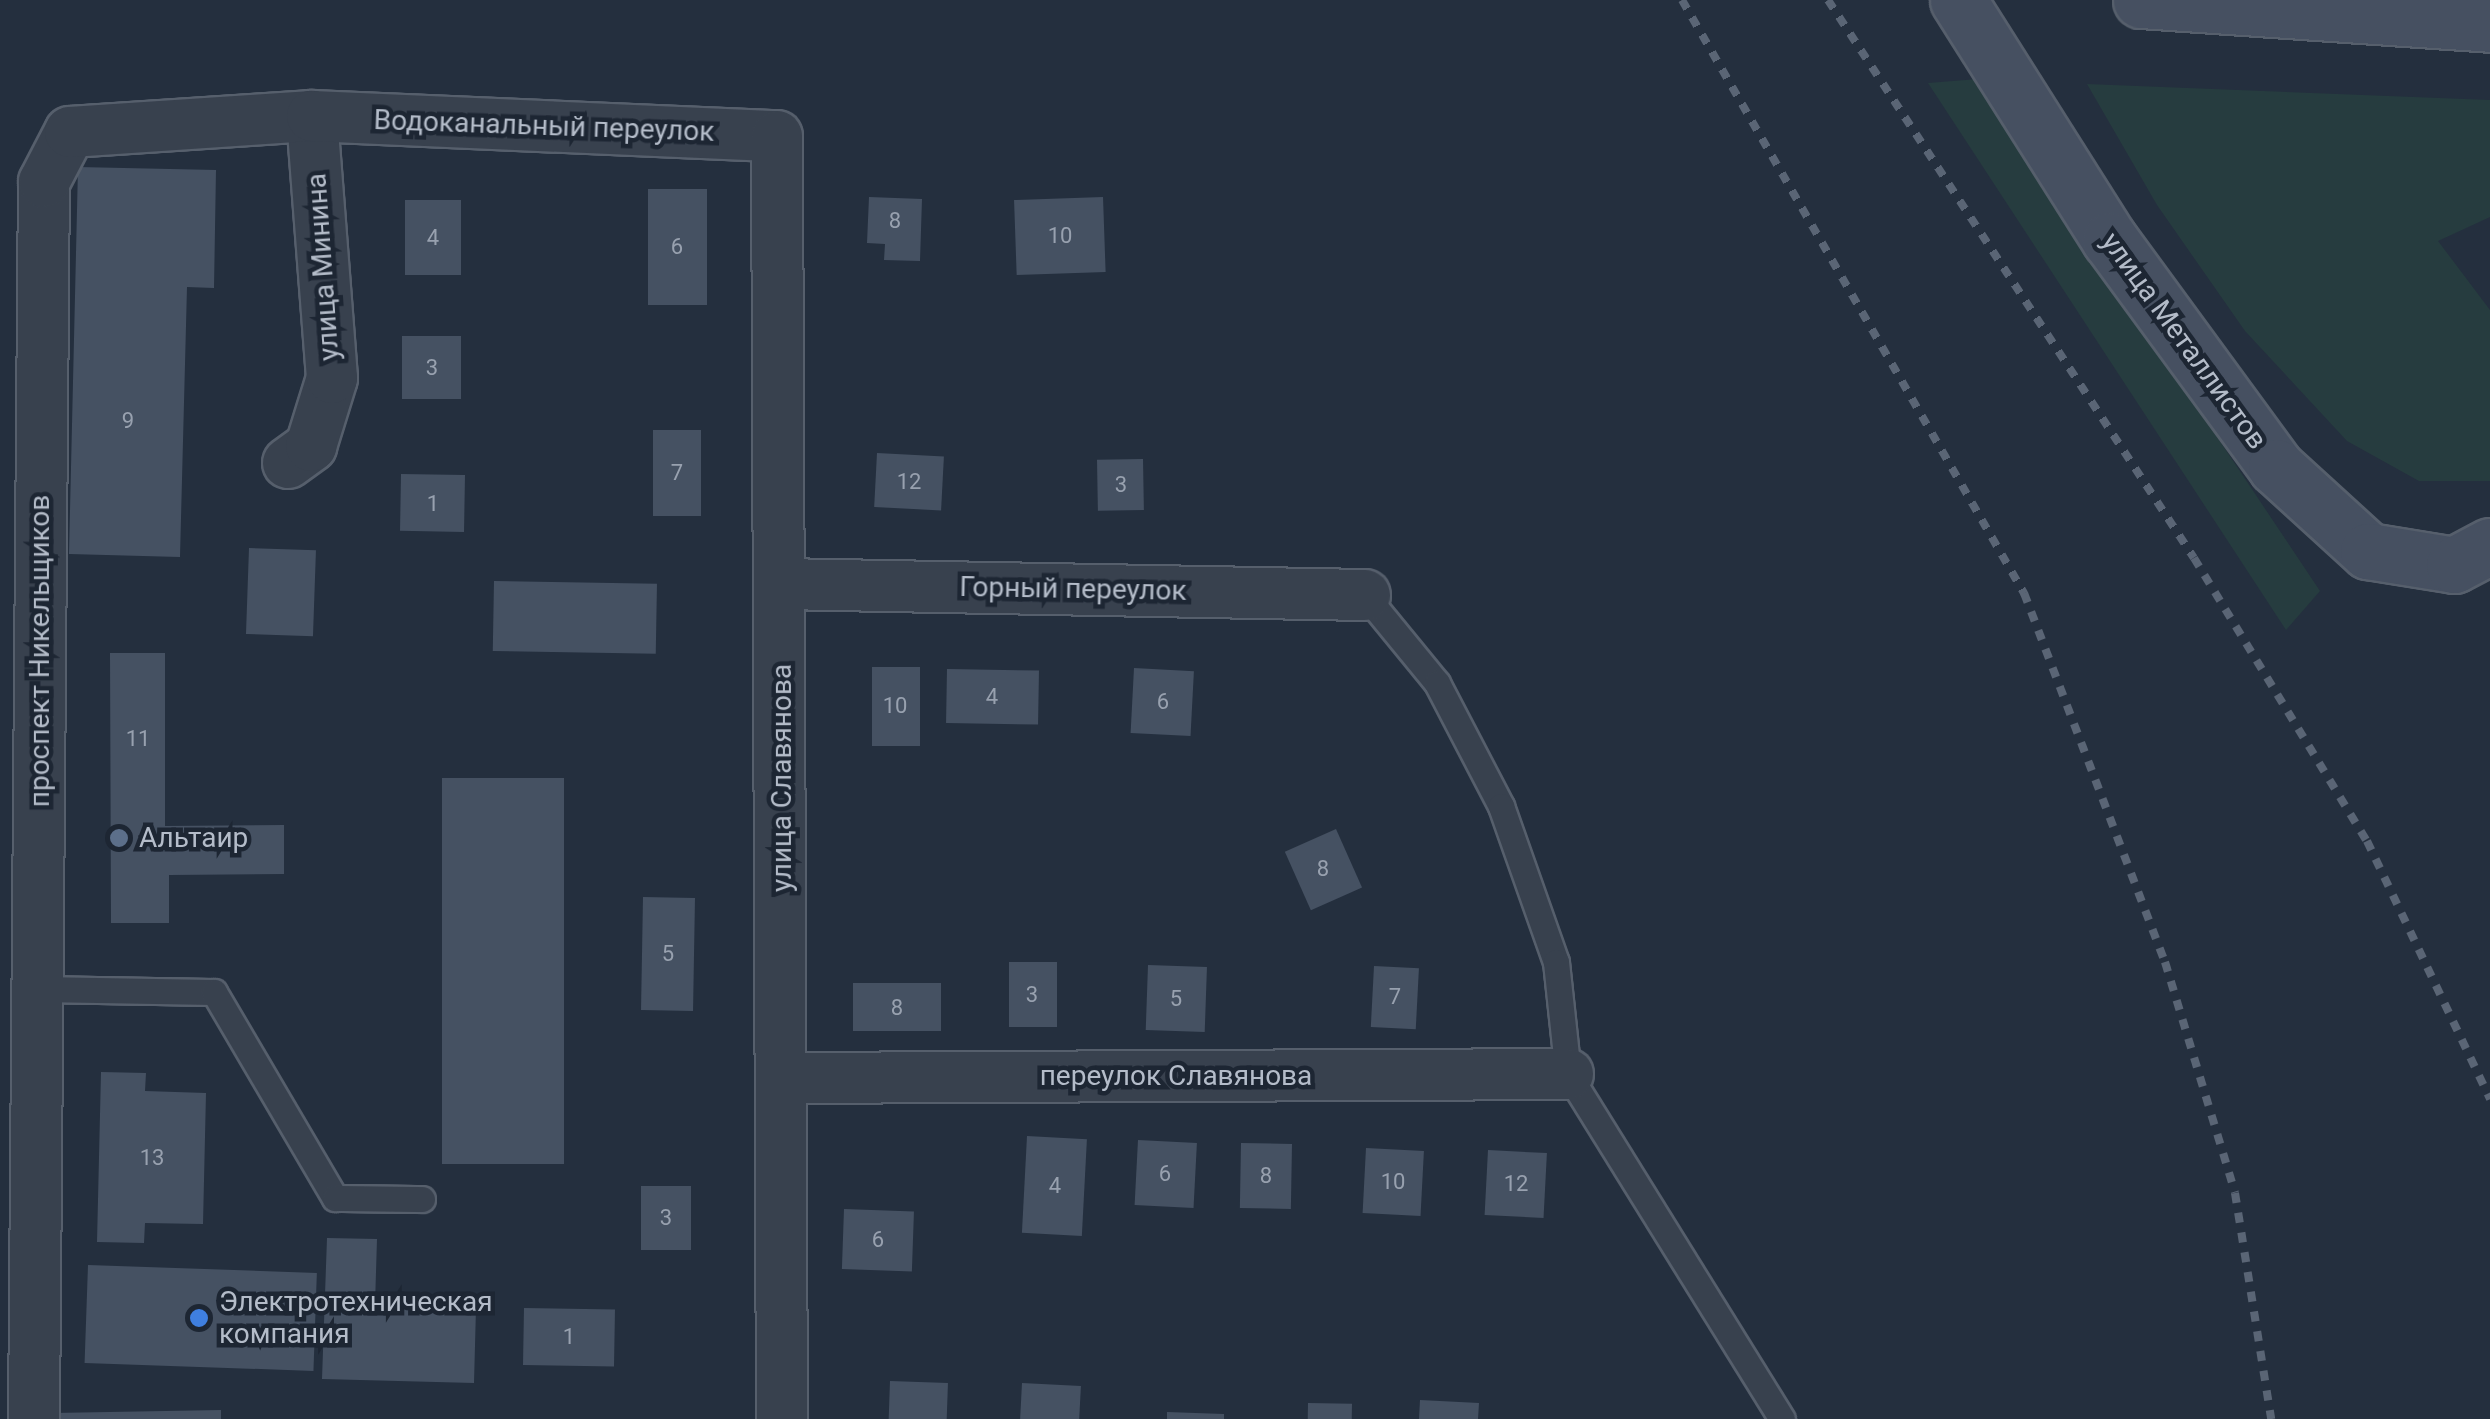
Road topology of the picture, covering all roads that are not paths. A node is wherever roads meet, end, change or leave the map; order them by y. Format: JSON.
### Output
{"nodes":[{"id":1,"x":1958,"y":0,"type":"edge"},
{"id":2,"x":2141,"y":0,"type":"edge"},
{"id":3,"x":2490,"y":24,"type":"edge"},
{"id":4,"x":312,"y":116,"type":"junction"},
{"id":5,"x":777,"y":136,"type":"joint"},
{"id":6,"x":288,"y":463,"type":"dead end"},
{"id":7,"x":2490,"y":546,"type":"edge"},
{"id":8,"x":781,"y":584,"type":"junction"},
{"id":9,"x":1365,"y":594,"type":"joint"},
{"id":10,"x":19,"y":988,"type":"edge"},
{"id":11,"x":1568,"y":1074,"type":"junction"},
{"id":12,"x":784,"y":1078,"type":"junction"},
{"id":13,"x":422,"y":1199,"type":"dead end"},
{"id":14,"x":34,"y":1419,"type":"edge"},
{"id":15,"x":782,"y":1419,"type":"edge"},
{"id":16,"x":1782,"y":1419,"type":"edge"}],
"edges":[{"from":1,"to":7,"type":"main road","name":"улица Металлистов"},
{"from":2,"to":3,"type":"main road"},
{"from":4,"to":5,"type":"street","name":"Водоканальный переулок"},
{"from":4,"to":6,"type":"street","name":"улица Минина"},
{"from":4,"to":10,"type":"street","name":"проспект Никельщиков"},
{"from":5,"to":8,"type":"street","name":"улица Славянова"},
{"from":8,"to":9,"type":"street","name":"Горный переулок"},
{"from":8,"to":12,"type":"street","name":"улица Славянова"},
{"from":9,"to":11,"type":"lane"},
{"from":10,"to":13,"type":"lane"},
{"from":10,"to":14,"type":"street","name":"проспект Никельщиков"},
{"from":11,"to":12,"type":"street","name":"переулок Славянова"},
{"from":11,"to":16,"type":"lane"},
{"from":12,"to":15,"type":"street","name":"улица Славянова"}]}
